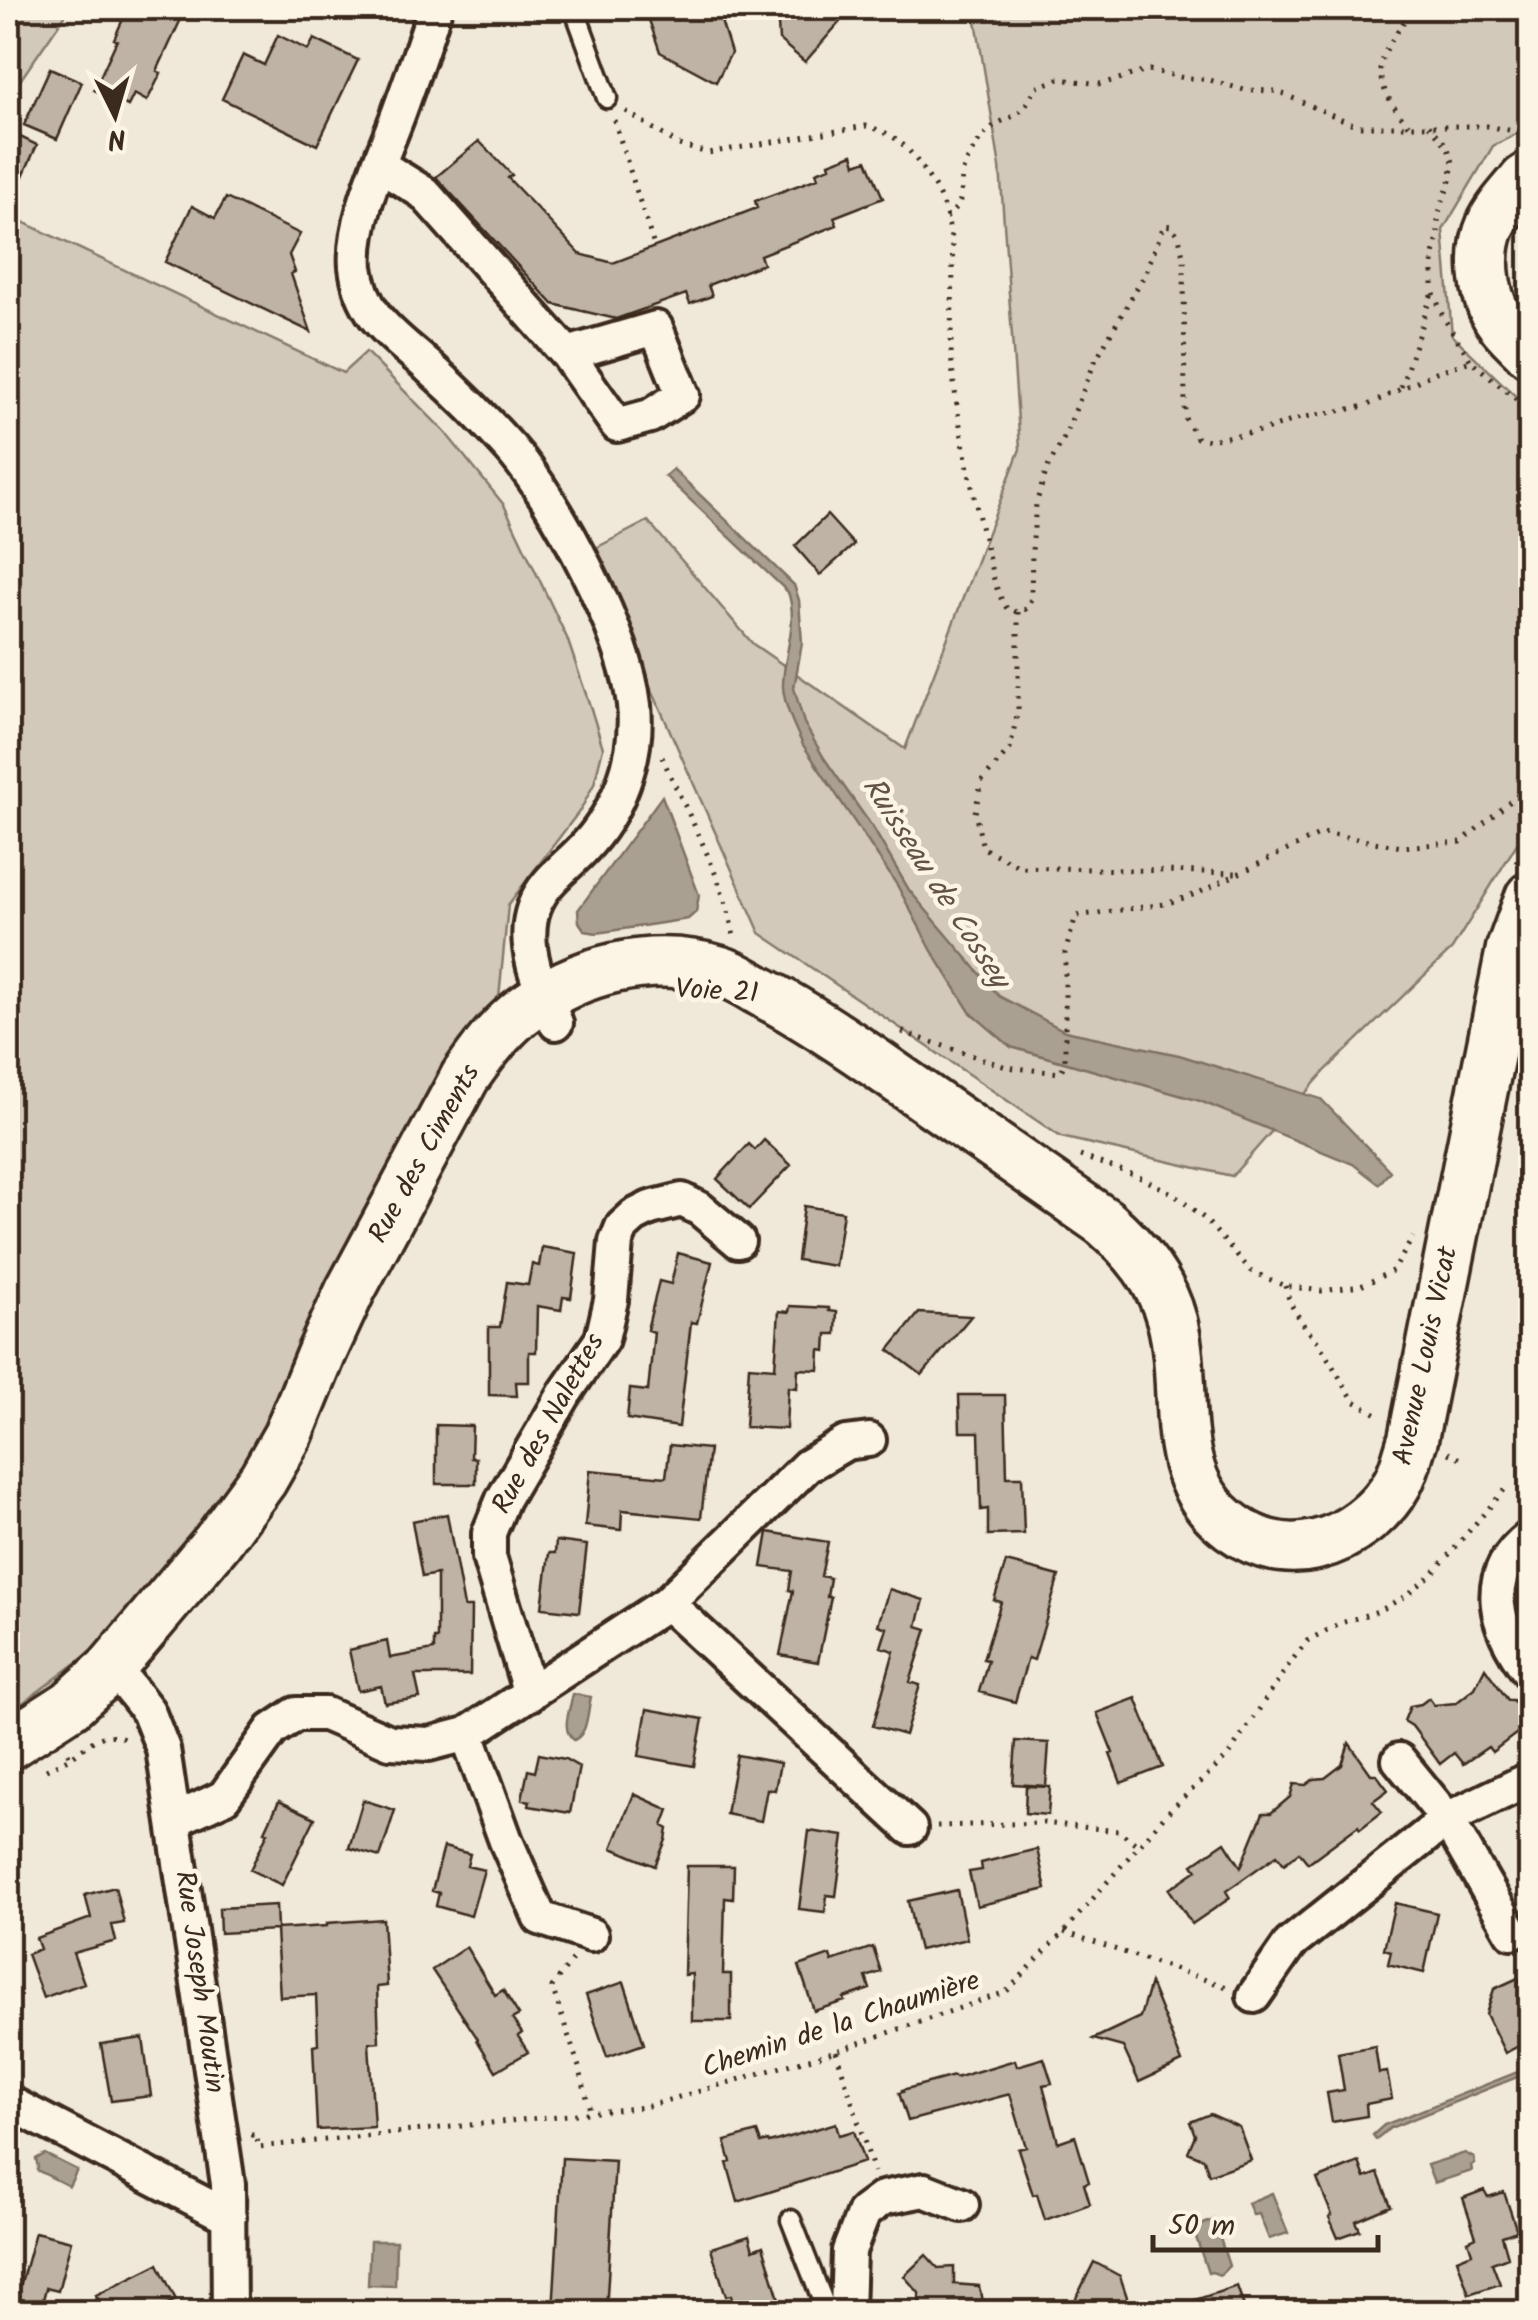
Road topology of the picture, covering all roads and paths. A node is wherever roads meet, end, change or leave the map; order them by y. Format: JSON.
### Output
{"nodes":[{"id":1,"x":435,"y":8,"type":"edge"},
{"id":2,"x":574,"y":8,"type":"edge"},
{"id":3,"x":1413,"y":8,"type":"edge"},
{"id":4,"x":607,"y":98,"type":"junction"},
{"id":5,"x":1409,"y":124,"type":"junction"},
{"id":6,"x":1530,"y":134,"type":"edge"},
{"id":7,"x":378,"y":165,"type":"junction"},
{"id":8,"x":1530,"y":176,"type":"edge"},
{"id":9,"x":946,"y":218,"type":"junction"},
{"id":10,"x":654,"y":246,"type":"dead end"},
{"id":11,"x":1433,"y":290,"type":"dead end"},
{"id":12,"x":566,"y":354,"type":"dead end"},
{"id":13,"x":1530,"y":354,"type":"edge"},
{"id":14,"x":1402,"y":387,"type":"junction"},
{"id":15,"x":1530,"y":410,"type":"edge"},
{"id":16,"x":1018,"y":612,"type":"junction"},
{"id":17,"x":661,"y":756,"type":"dead end"},
{"id":18,"x":1530,"y":784,"type":"edge"},
{"id":19,"x":1530,"y":840,"type":"edge"},
{"id":20,"x":1238,"y":873,"type":"junction"},
{"id":21,"x":1523,"y":880,"type":"edge"},
{"id":22,"x":734,"y":938,"type":"dead end"},
{"id":23,"x":771,"y":997,"type":"joint"},
{"id":24,"x":550,"y":1010,"type":"junction"},
{"id":25,"x":901,"y":1032,"type":"dead end"},
{"id":26,"x":1073,"y":1154,"type":"dead end"},
{"id":27,"x":1418,"y":1228,"type":"dead end"},
{"id":28,"x":738,"y":1241,"type":"dead end"},
{"id":29,"x":1285,"y":1286,"type":"junction"},
{"id":30,"x":1383,"y":1417,"type":"dead end"},
{"id":31,"x":869,"y":1440,"type":"dead end"},
{"id":32,"x":1506,"y":1488,"type":"dead end"},
{"id":33,"x":1530,"y":1538,"type":"edge"},
{"id":34,"x":667,"y":1602,"type":"junction"},
{"id":35,"x":1530,"y":1674,"type":"edge"},
{"id":36,"x":118,"y":1676,"type":"junction"},
{"id":37,"x":530,"y":1694,"type":"junction"},
{"id":38,"x":467,"y":1734,"type":"junction"},
{"id":39,"x":130,"y":1736,"type":"dead end"},
{"id":40,"x":8,"y":1746,"type":"edge"},
{"id":41,"x":68,"y":1754,"type":"dead end"},
{"id":42,"x":1400,"y":1760,"type":"dead end"},
{"id":43,"x":8,"y":1764,"type":"edge"},
{"id":44,"x":1530,"y":1779,"type":"edge"},
{"id":45,"x":1447,"y":1819,"type":"junction"},
{"id":46,"x":174,"y":1820,"type":"junction"},
{"id":47,"x":910,"y":1828,"type":"joint"},
{"id":48,"x":1139,"y":1846,"type":"junction"},
{"id":49,"x":1064,"y":1932,"type":"junction"},
{"id":50,"x":1512,"y":1932,"type":"dead end"},
{"id":51,"x":590,"y":1935,"type":"joint"},
{"id":52,"x":1254,"y":1996,"type":"joint"},
{"id":53,"x":836,"y":2051,"type":"junction"},
{"id":54,"x":8,"y":2102,"type":"edge"},
{"id":55,"x":591,"y":2114,"type":"junction"},
{"id":56,"x":221,"y":2138,"type":"junction"},
{"id":57,"x":883,"y":2198,"type":"junction"},
{"id":58,"x":962,"y":2205,"type":"dead end"},
{"id":59,"x":229,"y":2217,"type":"junction"},
{"id":60,"x":791,"y":2220,"type":"dead end"},
{"id":61,"x":229,"y":2312,"type":"edge"},
{"id":62,"x":826,"y":2312,"type":"edge"},
{"id":63,"x":847,"y":2312,"type":"edge"}],
"edges":[{"from":1,"to":7,"type":"street"},
{"from":2,"to":4,"type":"lane"},
{"from":3,"to":5,"type":"path"},
{"from":4,"to":9,"type":"path"},
{"from":4,"to":10,"type":"path"},
{"from":5,"to":6,"type":"path"},
{"from":5,"to":9,"type":"path"},
{"from":7,"to":12,"type":"street"},
{"from":7,"to":24,"type":"street"},
{"from":8,"to":13,"type":"main road"},
{"from":9,"to":16,"type":"path"},
{"from":11,"to":14,"type":"path"},
{"from":14,"to":15,"type":"path"},
{"from":14,"to":16,"type":"path"},
{"from":16,"to":20,"type":"path"},
{"from":17,"to":22,"type":"path"},
{"from":18,"to":20,"type":"path"},
{"from":19,"to":21,"type":"path"},
{"from":20,"to":25,"type":"path"},
{"from":21,"to":23,"type":"main road","name":"Avenue Louis Vicat"},
{"from":23,"to":24,"type":"main road","name":"Voie 21"},
{"from":24,"to":36,"type":"main road","name":"Rue des Ciments"},
{"from":26,"to":29,"type":"path"},
{"from":27,"to":29,"type":"path"},
{"from":28,"to":37,"type":"street","name":"Rue des Nalettes"},
{"from":29,"to":30,"type":"path"},
{"from":31,"to":34,"type":"street"},
{"from":32,"to":48,"type":"path","name":"Chemin de la Chaumière"},
{"from":33,"to":35,"type":"street"},
{"from":34,"to":37,"type":"street"},
{"from":34,"to":47,"type":"street"},
{"from":36,"to":40,"type":"main road"},
{"from":36,"to":43,"type":"main road"},
{"from":36,"to":46,"type":"street","name":"Rue Joseph Moutin"},
{"from":37,"to":38,"type":"street"},
{"from":38,"to":46,"type":"street"},
{"from":38,"to":51,"type":"street"},
{"from":39,"to":41,"type":"path"},
{"from":42,"to":45,"type":"street"},
{"from":44,"to":45,"type":"street"},
{"from":45,"to":50,"type":"street"},
{"from":45,"to":52,"type":"street"},
{"from":46,"to":56,"type":"street","name":"Rue Joseph Moutin"},
{"from":47,"to":48,"type":"path"},
{"from":48,"to":49,"type":"path","name":"Chemin de la Chaumière"},
{"from":49,"to":52,"type":"path"},
{"from":49,"to":53,"type":"path","name":"Chemin de la Chaumière"},
{"from":51,"to":55,"type":"path"},
{"from":53,"to":55,"type":"path","name":"Chemin de la Chaumière"},
{"from":53,"to":57,"type":"path"},
{"from":54,"to":59,"type":"street"},
{"from":55,"to":56,"type":"path","name":"Chemin de la Chaumière"},
{"from":56,"to":59,"type":"street","name":"Rue Joseph Moutin"},
{"from":57,"to":58,"type":"street"},
{"from":57,"to":63,"type":"street"},
{"from":59,"to":61,"type":"street","name":"Rue Joseph Moutin"},
{"from":60,"to":62,"type":"lane"}]}
